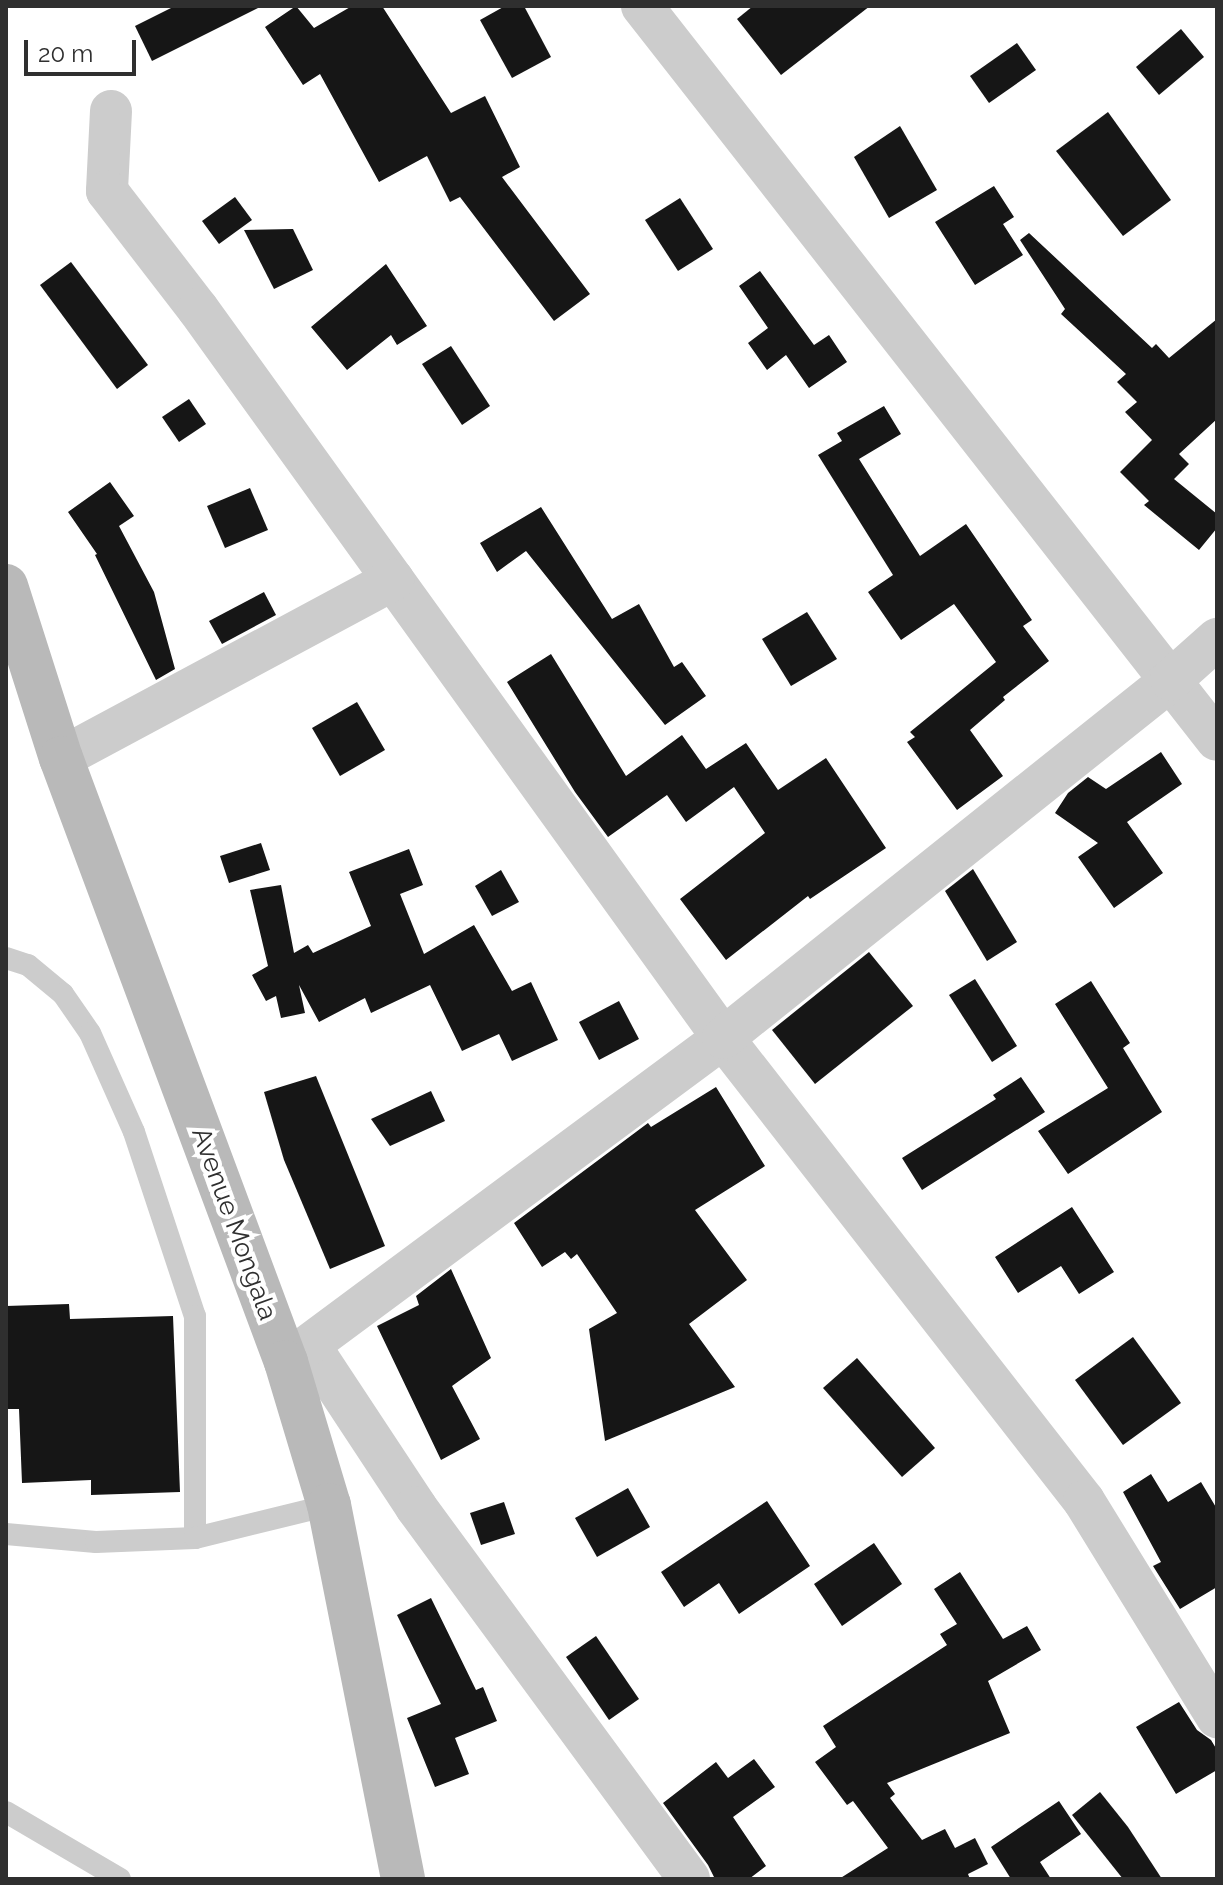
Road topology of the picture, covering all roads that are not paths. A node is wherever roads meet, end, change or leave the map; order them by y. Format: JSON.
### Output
{"nodes":[{"id":1,"x":642,"y":6,"type":"edge"},
{"id":2,"x":111,"y":111,"type":"dead end"},
{"id":3,"x":393,"y":580,"type":"junction"},
{"id":4,"x":6,"y":586,"type":"edge"},
{"id":5,"x":1217,"y":639,"type":"edge"},
{"id":6,"x":1171,"y":680,"type":"junction"},
{"id":7,"x":1217,"y":740,"type":"edge"},
{"id":8,"x":61,"y":758,"type":"junction"},
{"id":9,"x":6,"y":958,"type":"edge"},
{"id":10,"x":723,"y":1038,"type":"junction"},
{"id":11,"x":298,"y":1354,"type":"junction"},
{"id":12,"x":329,"y":1505,"type":"junction"},
{"id":13,"x":6,"y":1534,"type":"edge"},
{"id":14,"x":195,"y":1538,"type":"junction"},
{"id":15,"x":1217,"y":1717,"type":"edge"},
{"id":16,"x":6,"y":1812,"type":"edge"},
{"id":17,"x":120,"y":1879,"type":"edge"},
{"id":18,"x":403,"y":1879,"type":"edge"},
{"id":19,"x":689,"y":1879,"type":"edge"}],
"edges":[{"from":1,"to":6,"type":"street"},
{"from":2,"to":3,"type":"street"},
{"from":3,"to":8,"type":"street"},
{"from":3,"to":10,"type":"street"},
{"from":4,"to":8,"type":"street","name":"Avenue Mongala"},
{"from":5,"to":6,"type":"street"},
{"from":6,"to":7,"type":"street"},
{"from":6,"to":10,"type":"street"},
{"from":8,"to":11,"type":"street","name":"Avenue Mongala"},
{"from":9,"to":14,"type":"lane"},
{"from":10,"to":11,"type":"street"},
{"from":10,"to":15,"type":"street"},
{"from":11,"to":12,"type":"street","name":"Avenue Mongala"},
{"from":11,"to":19,"type":"street"},
{"from":12,"to":14,"type":"lane"},
{"from":12,"to":18,"type":"street","name":"Avenue Mongala"},
{"from":13,"to":14,"type":"lane"},
{"from":16,"to":17,"type":"lane"}]}
